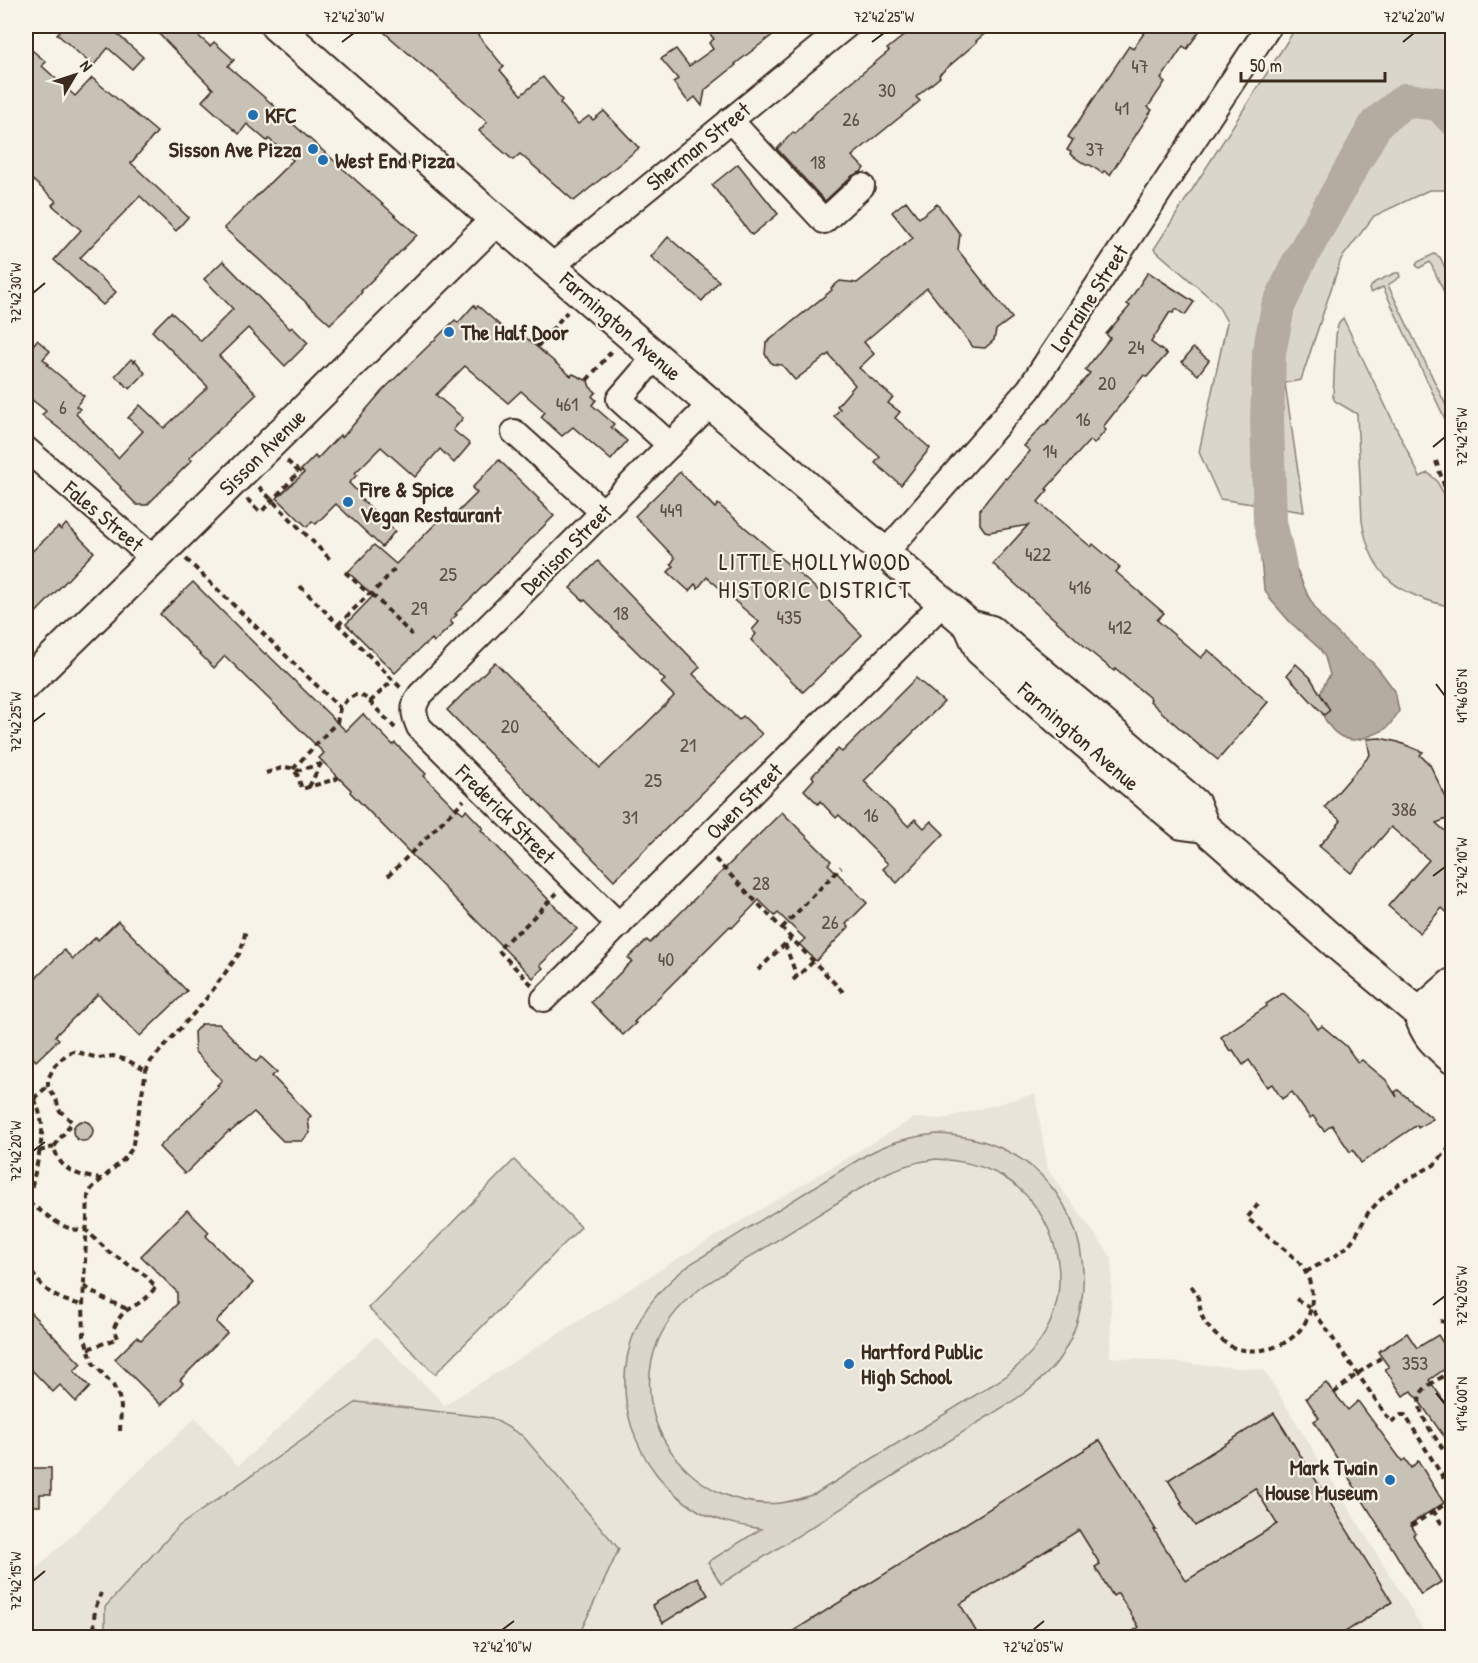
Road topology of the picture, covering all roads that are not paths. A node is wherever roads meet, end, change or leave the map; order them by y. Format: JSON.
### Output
{"nodes":[{"id":1,"x":276,"y":26,"type":"edge"},
{"id":2,"x":846,"y":26,"type":"edge"},
{"id":3,"x":1269,"y":26,"type":"edge"},
{"id":4,"x":730,"y":120,"type":"junction"},
{"id":5,"x":861,"y":186,"type":"dead end"},
{"id":6,"x":496,"y":220,"type":"junction"},
{"id":7,"x":552,"y":267,"type":"junction"},
{"id":8,"x":656,"y":356,"type":"junction"},
{"id":9,"x":711,"y":404,"type":"junction"},
{"id":10,"x":514,"y":432,"type":"dead end"},
{"id":11,"x":670,"y":445,"type":"junction"},
{"id":12,"x":26,"y":449,"type":"edge"},
{"id":13,"x":603,"y":512,"type":"junction"},
{"id":14,"x":885,"y":553,"type":"junction"},
{"id":15,"x":169,"y":558,"type":"junction"},
{"id":16,"x":943,"y":603,"type":"junction"},
{"id":17,"x":29,"y":673,"type":"edge"},
{"id":18,"x":411,"y":692,"type":"joint"},
{"id":19,"x":619,"y":925,"type":"junction"},
{"id":20,"x":1452,"y":984,"type":"edge"},
{"id":21,"x":539,"y":992,"type":"road end"},
{"id":22,"x":1419,"y":1013,"type":"junction"},
{"id":23,"x":1452,"y":1029,"type":"edge"},
{"id":24,"x":1452,"y":1058,"type":"edge"}],
"edges":[{"from":1,"to":6,"type":"main road","name":"Farmington Avenue"},
{"from":2,"to":4,"type":"street","name":"Sherman Street"},
{"from":3,"to":14,"type":"street","name":"Lorraine Street"},
{"from":4,"to":5,"type":"street"},
{"from":4,"to":7,"type":"street","name":"Sherman Street"},
{"from":6,"to":7,"type":"main road","name":"Farmington Avenue"},
{"from":6,"to":15,"type":"main road","name":"Sisson Avenue"},
{"from":7,"to":8,"type":"main road","name":"Farmington Avenue"},
{"from":8,"to":9,"type":"main road","name":"Farmington Avenue"},
{"from":8,"to":11,"type":"street"},
{"from":9,"to":11,"type":"street","name":"Denison Street"},
{"from":9,"to":14,"type":"main road","name":"Farmington Avenue"},
{"from":10,"to":13,"type":"street"},
{"from":11,"to":13,"type":"street","name":"Denison Street"},
{"from":12,"to":15,"type":"street","name":"Fales Street"},
{"from":13,"to":18,"type":"street","name":"Denison Street"},
{"from":14,"to":16,"type":"main road","name":"Farmington Avenue"},
{"from":15,"to":17,"type":"main road","name":"Sisson Avenue"},
{"from":16,"to":19,"type":"street","name":"Owen Street"},
{"from":16,"to":22,"type":"main road","name":"Farmington Avenue"},
{"from":18,"to":19,"type":"street","name":"Frederick Street"},
{"from":19,"to":21,"type":"street","name":"Owen Street"},
{"from":20,"to":22,"type":"main road"},
{"from":22,"to":23,"type":"main road","name":"Farmington Avenue"},
{"from":22,"to":24,"type":"main road","name":"Farmington Avenue"}]}
